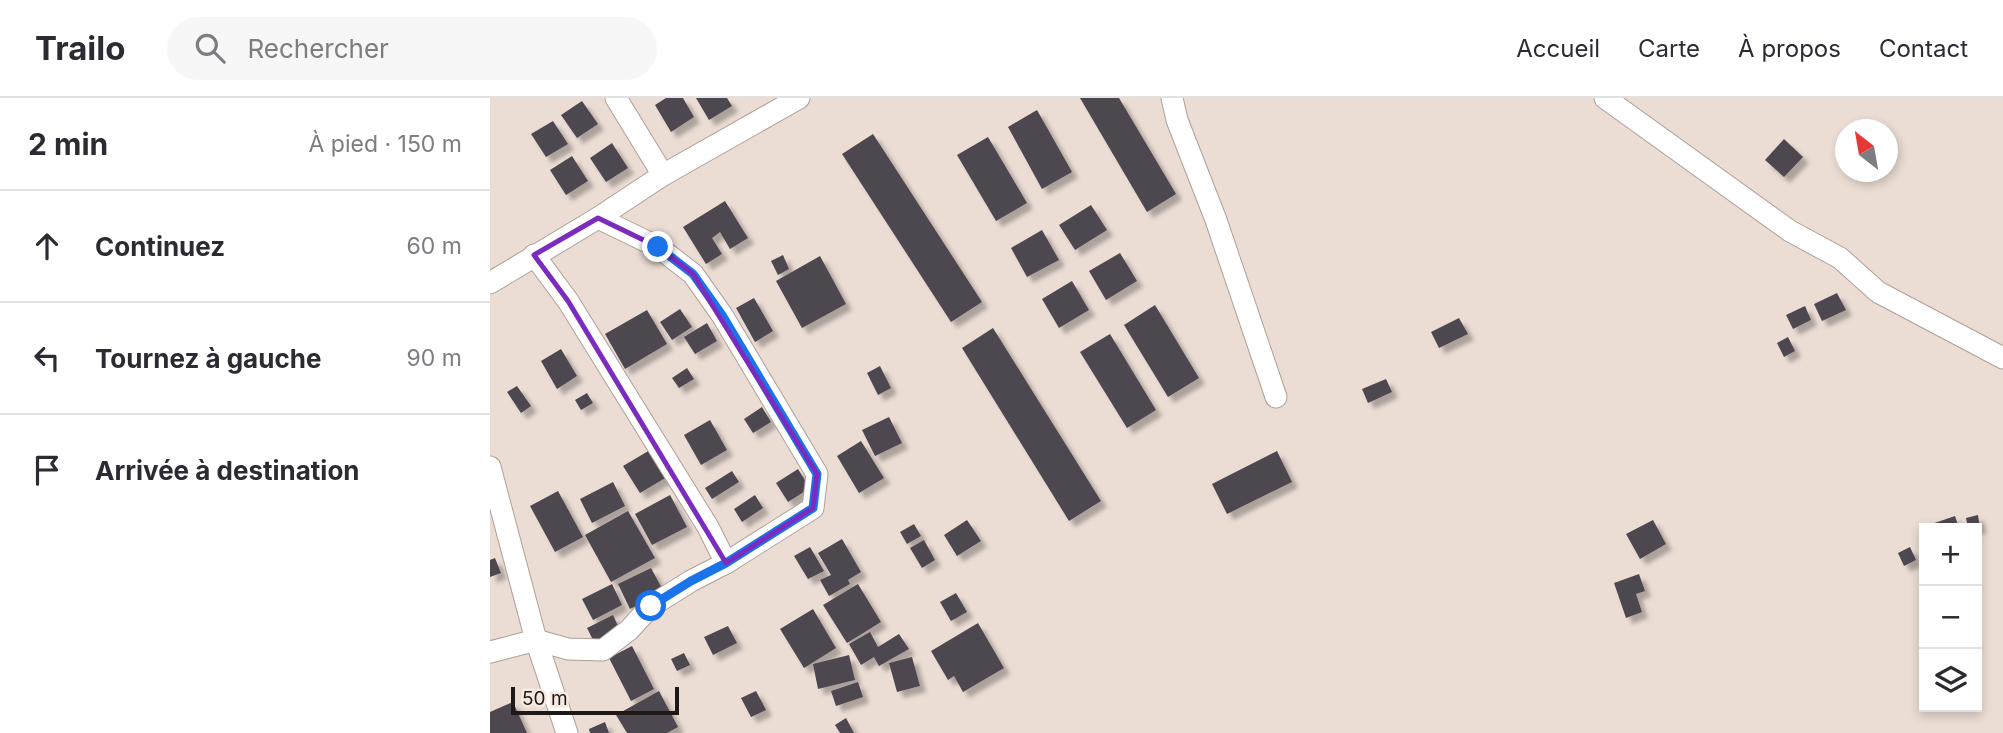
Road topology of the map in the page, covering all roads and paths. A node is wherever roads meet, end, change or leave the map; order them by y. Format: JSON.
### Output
{"nodes":[{"id":1,"x":616,"y":98,"type":"edge"},
{"id":2,"x":799,"y":98,"type":"edge"},
{"id":3,"x":1172,"y":98,"type":"edge"},
{"id":4,"x":1605,"y":98,"type":"edge"},
{"id":5,"x":663,"y":175,"type":"junction"},
{"id":6,"x":598,"y":218,"type":"junction"},
{"id":7,"x":534,"y":255,"type":"junction"},
{"id":8,"x":490,"y":283,"type":"edge"},
{"id":9,"x":2003,"y":358,"type":"edge"},
{"id":10,"x":1276,"y":397,"type":"dead end"},
{"id":11,"x":490,"y":467,"type":"edge"},
{"id":12,"x":726,"y":563,"type":"junction"},
{"id":13,"x":536,"y":640,"type":"junction"},
{"id":14,"x":490,"y":652,"type":"edge"},
{"id":15,"x":567,"y":733,"type":"edge"}],
"edges":[{"from":1,"to":5,"type":"street"},
{"from":2,"to":5,"type":"street"},
{"from":3,"to":10,"type":"street"},
{"from":4,"to":9,"type":"street"},
{"from":5,"to":6,"type":"street"},
{"from":6,"to":7,"type":"street"},
{"from":6,"to":12,"type":"street"},
{"from":7,"to":8,"type":"street"},
{"from":7,"to":12,"type":"street"},
{"from":11,"to":13,"type":"street"},
{"from":12,"to":13,"type":"street"},
{"from":13,"to":14,"type":"street"},
{"from":13,"to":15,"type":"street"}]}
